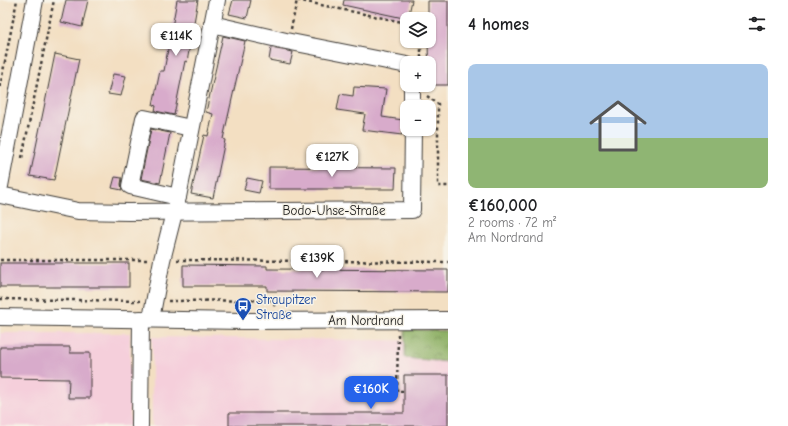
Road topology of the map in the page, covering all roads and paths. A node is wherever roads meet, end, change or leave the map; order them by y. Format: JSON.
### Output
{"nodes":[{"id":1,"x":17,"y":0,"type":"edge"},
{"id":2,"x":35,"y":0,"type":"edge"},
{"id":3,"x":54,"y":0,"type":"edge"},
{"id":4,"x":217,"y":0,"type":"edge"},
{"id":5,"x":400,"y":22,"type":"edge"},
{"id":6,"x":212,"y":24,"type":"junction"},
{"id":7,"x":286,"y":41,"type":"junction"},
{"id":8,"x":400,"y":64,"type":"edge"},
{"id":9,"x":0,"y":87,"type":"edge"},
{"id":10,"x":423,"y":92,"type":"edge"},
{"id":11,"x":191,"y":128,"type":"junction"},
{"id":12,"x":413,"y":136,"type":"edge"},
{"id":13,"x":22,"y":160,"type":"dead end"},
{"id":14,"x":0,"y":186,"type":"edge"},
{"id":15,"x":448,"y":186,"type":"edge"},
{"id":16,"x":0,"y":195,"type":"edge"},
{"id":17,"x":176,"y":204,"type":"junction"},
{"id":18,"x":0,"y":260,"type":"edge"},
{"id":19,"x":162,"y":260,"type":"junction"},
{"id":20,"x":448,"y":262,"type":"edge"},
{"id":21,"x":0,"y":299,"type":"edge"},
{"id":22,"x":161,"y":301,"type":"junction"},
{"id":23,"x":0,"y":317,"type":"edge"},
{"id":24,"x":146,"y":319,"type":"junction"},
{"id":25,"x":448,"y":320,"type":"edge"},
{"id":26,"x":398,"y":332,"type":"dead end"},
{"id":27,"x":404,"y":391,"type":"dead end"},
{"id":28,"x":140,"y":426,"type":"edge"}],
"edges":[{"from":1,"to":9,"type":"path"},
{"from":2,"to":14,"type":"street"},
{"from":3,"to":13,"type":"path"},
{"from":4,"to":6,"type":"street"},
{"from":5,"to":7,"type":"path"},
{"from":6,"to":7,"type":"street"},
{"from":6,"to":11,"type":"street"},
{"from":7,"to":8,"type":"street"},
{"from":10,"to":15,"type":"path"},
{"from":11,"to":17,"type":"street"},
{"from":11,"to":17,"type":"street"},
{"from":12,"to":17,"type":"street","name":"Bodo-Uhse-Straße"},
{"from":16,"to":17,"type":"street"},
{"from":17,"to":19,"type":"street"},
{"from":18,"to":19,"type":"path"},
{"from":19,"to":20,"type":"path"},
{"from":19,"to":22,"type":"street"},
{"from":21,"to":22,"type":"path"},
{"from":22,"to":24,"type":"street"},
{"from":23,"to":24,"type":"street","name":"Am Nordrand"},
{"from":24,"to":25,"type":"street","name":"Am Nordrand"},
{"from":24,"to":28,"type":"street"},
{"from":26,"to":27,"type":"path"}]}
